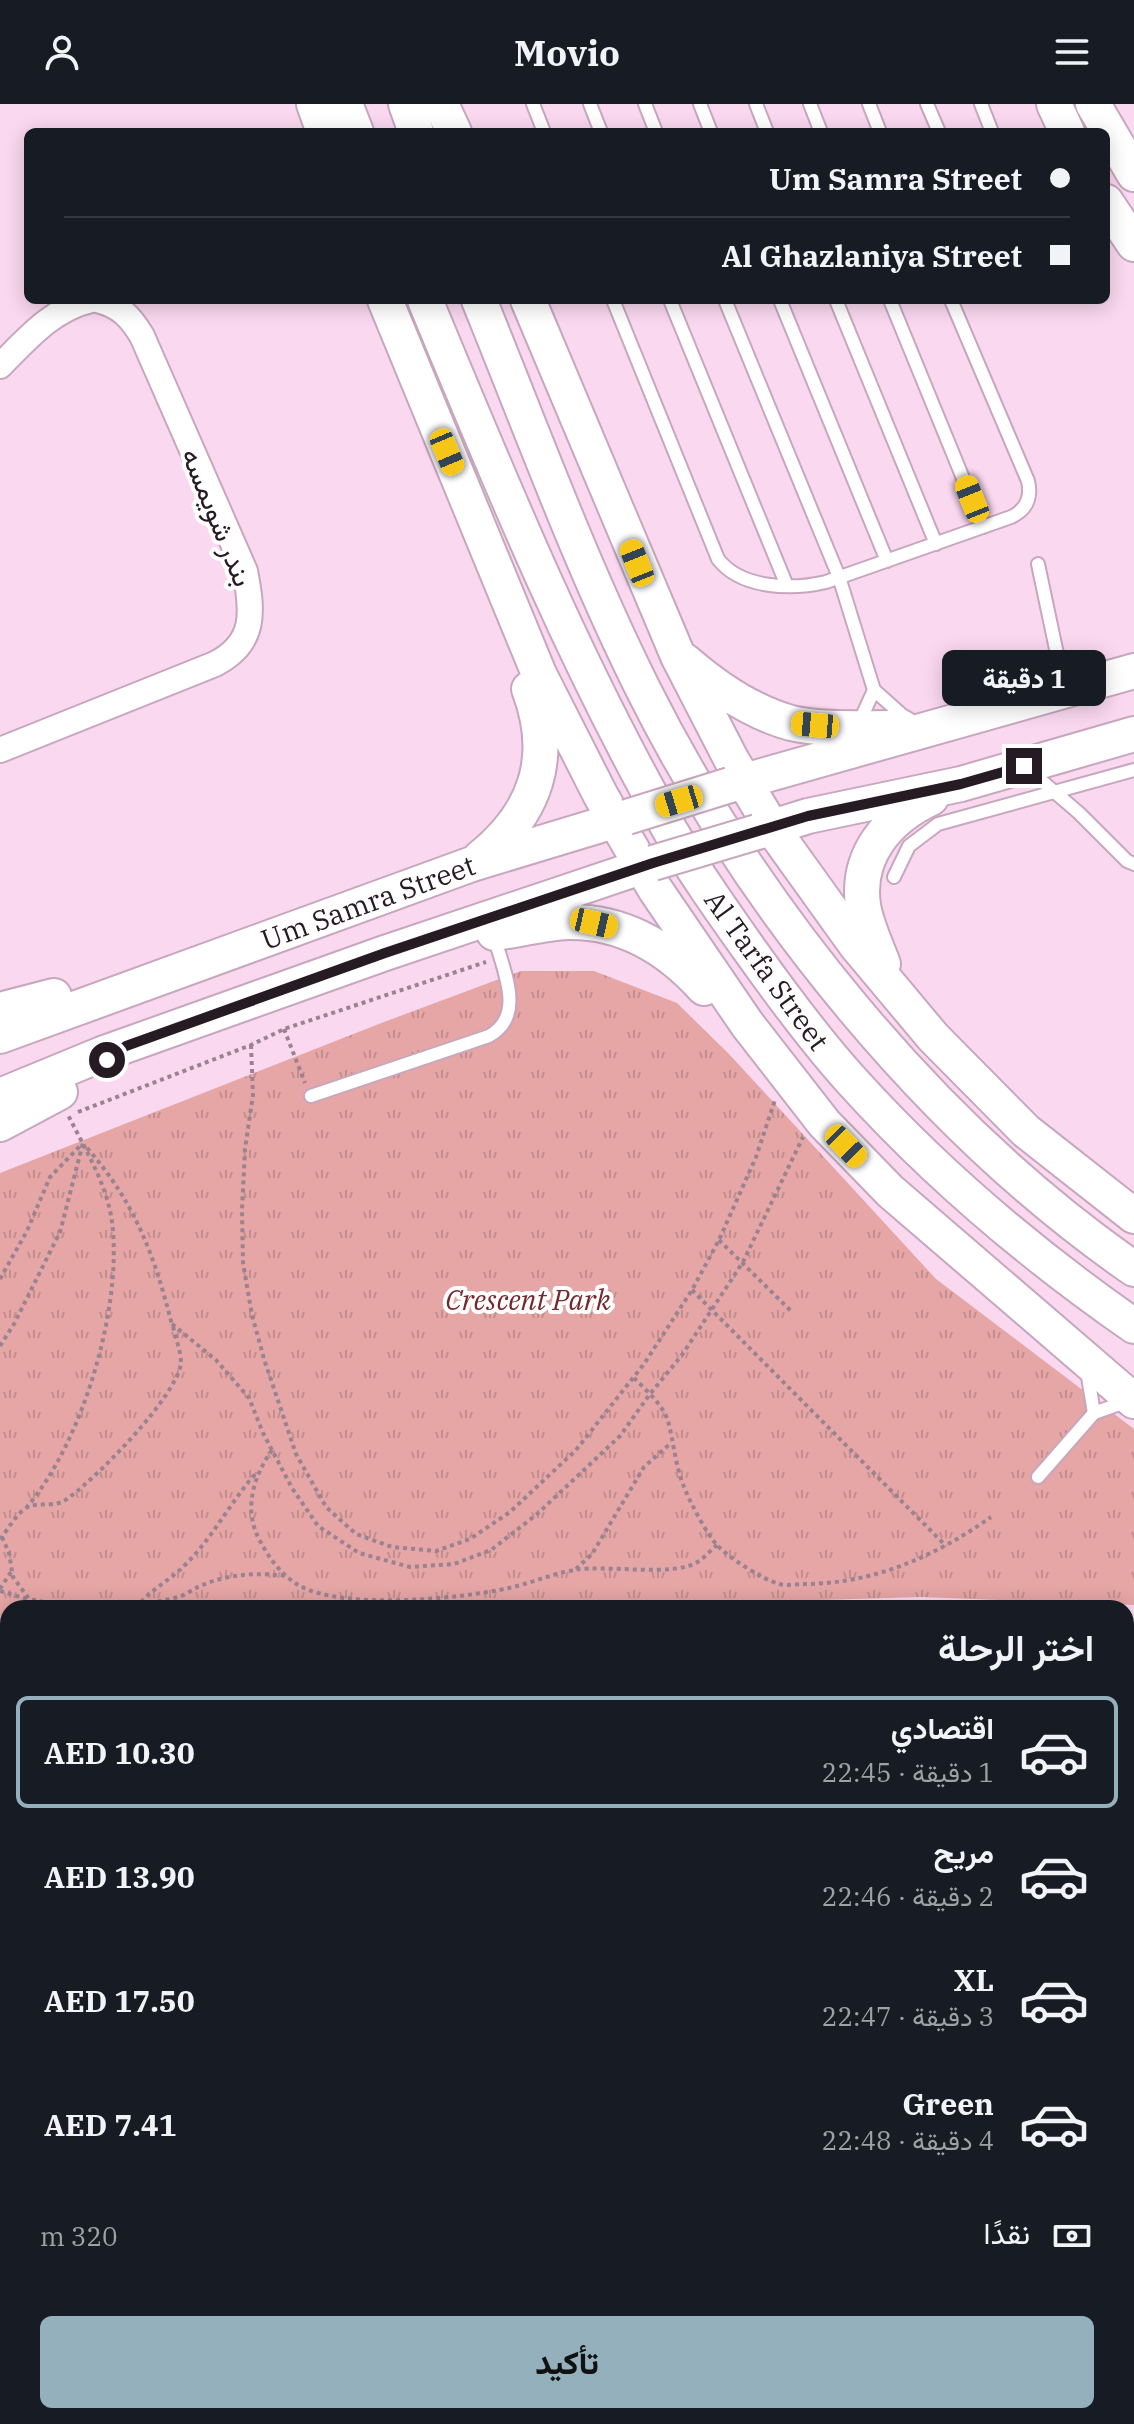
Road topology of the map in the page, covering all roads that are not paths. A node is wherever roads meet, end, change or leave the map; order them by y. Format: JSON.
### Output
{"nodes":[{"id":1,"x":314,"y":104,"type":"edge"},
{"id":2,"x":345,"y":104,"type":"edge"},
{"id":3,"x":406,"y":104,"type":"edge"},
{"id":4,"x":441,"y":104,"type":"edge"},
{"id":5,"x":533,"y":104,"type":"edge"},
{"id":6,"x":590,"y":104,"type":"edge"},
{"id":7,"x":645,"y":104,"type":"edge"},
{"id":8,"x":700,"y":104,"type":"edge"},
{"id":9,"x":756,"y":104,"type":"edge"},
{"id":10,"x":810,"y":104,"type":"edge"},
{"id":11,"x":869,"y":104,"type":"edge"},
{"id":12,"x":927,"y":104,"type":"edge"},
{"id":13,"x":981,"y":104,"type":"edge"},
{"id":14,"x":1054,"y":104,"type":"edge"},
{"id":15,"x":1093,"y":104,"type":"edge"},
{"id":16,"x":323,"y":128,"type":"edge"},
{"id":17,"x":354,"y":128,"type":"edge"},
{"id":18,"x":415,"y":128,"type":"edge"},
{"id":19,"x":452,"y":128,"type":"edge"},
{"id":20,"x":542,"y":128,"type":"edge"},
{"id":21,"x":599,"y":128,"type":"edge"},
{"id":22,"x":654,"y":128,"type":"edge"},
{"id":23,"x":709,"y":128,"type":"edge"},
{"id":24,"x":765,"y":128,"type":"edge"},
{"id":25,"x":819,"y":128,"type":"edge"},
{"id":26,"x":878,"y":128,"type":"edge"},
{"id":27,"x":937,"y":128,"type":"edge"},
{"id":28,"x":990,"y":128,"type":"edge"},
{"id":29,"x":1065,"y":128,"type":"edge"},
{"id":30,"x":1107,"y":128,"type":"edge"},
{"id":31,"x":1110,"y":133,"type":"edge"},
{"id":32,"x":1134,"y":174,"type":"edge"},
{"id":33,"x":1110,"y":208,"type":"edge"},
{"id":34,"x":1134,"y":244,"type":"edge"},
{"id":35,"x":85,"y":304,"type":"edge"},
{"id":36,"x":110,"y":304,"type":"edge"},
{"id":37,"x":387,"y":304,"type":"edge"},
{"id":38,"x":427,"y":304,"type":"edge"},
{"id":39,"x":481,"y":304,"type":"edge"},
{"id":40,"x":530,"y":304,"type":"edge"},
{"id":41,"x":615,"y":304,"type":"edge"},
{"id":42,"x":672,"y":304,"type":"edge"},
{"id":43,"x":727,"y":304,"type":"edge"},
{"id":44,"x":782,"y":304,"type":"edge"},
{"id":45,"x":838,"y":304,"type":"edge"},
{"id":46,"x":892,"y":304,"type":"edge"},
{"id":47,"x":953,"y":304,"type":"edge"},
{"id":48,"x":0,"y":366,"type":"edge"},
{"id":49,"x":983,"y":527,"type":"junction"},
{"id":50,"x":936,"y":544,"type":"junction"},
{"id":51,"x":887,"y":561,"type":"junction"},
{"id":52,"x":1038,"y":564,"type":"dead end"},
{"id":53,"x":839,"y":577,"type":"junction"},
{"id":54,"x":787,"y":586,"type":"junction"},
{"id":55,"x":515,"y":614,"type":"junction"},
{"id":56,"x":678,"y":656,"type":"junction"},
{"id":57,"x":1134,"y":671,"type":"edge"},
{"id":58,"x":874,"y":690,"type":"junction"},
{"id":59,"x":1065,"y":690,"type":"junction"},
{"id":60,"x":856,"y":728,"type":"junction"},
{"id":61,"x":926,"y":729,"type":"junction"},
{"id":62,"x":1134,"y":734,"type":"edge"},
{"id":63,"x":0,"y":750,"type":"edge"},
{"id":64,"x":1024,"y":766,"type":"junction"},
{"id":65,"x":1134,"y":770,"type":"edge"},
{"id":66,"x":737,"y":783,"type":"junction"},
{"id":67,"x":961,"y":784,"type":"junction"},
{"id":68,"x":1054,"y":792,"type":"junction"},
{"id":69,"x":621,"y":818,"type":"junction"},
{"id":70,"x":765,"y":830,"type":"junction"},
{"id":71,"x":472,"y":864,"type":"junction"},
{"id":72,"x":1134,"y":864,"type":"edge"},
{"id":73,"x":648,"y":865,"type":"junction"},
{"id":74,"x":894,"y":877,"type":"dead end"},
{"id":75,"x":449,"y":932,"type":"junction"},
{"id":76,"x":497,"y":945,"type":"junction"},
{"id":77,"x":894,"y":990,"type":"junction"},
{"id":78,"x":110,"y":995,"type":"junction"},
{"id":79,"x":0,"y":1010,"type":"edge"},
{"id":80,"x":747,"y":1024,"type":"junction"},
{"id":81,"x":0,"y":1036,"type":"edge"},
{"id":82,"x":126,"y":1046,"type":"junction"},
{"id":83,"x":0,"y":1096,"type":"edge"},
{"id":84,"x":311,"y":1096,"type":"road end"},
{"id":85,"x":0,"y":1124,"type":"edge"},
{"id":86,"x":1134,"y":1216,"type":"edge"},
{"id":87,"x":1134,"y":1269,"type":"edge"},
{"id":88,"x":1134,"y":1326,"type":"edge"},
{"id":89,"x":1079,"y":1356,"type":"junction"},
{"id":90,"x":1134,"y":1394,"type":"edge"},
{"id":91,"x":1094,"y":1413,"type":"junction"},
{"id":92,"x":1038,"y":1477,"type":"dead end"}],
"edges":[{"from":1,"to":16,"type":"main road"},
{"from":2,"to":17,"type":"main road"},
{"from":3,"to":18,"type":"main road"},
{"from":4,"to":19,"type":"main road"},
{"from":5,"to":20,"type":"lane"},
{"from":6,"to":21,"type":"lane"},
{"from":7,"to":22,"type":"lane"},
{"from":8,"to":23,"type":"lane"},
{"from":9,"to":24,"type":"lane"},
{"from":10,"to":25,"type":"lane"},
{"from":11,"to":26,"type":"lane"},
{"from":12,"to":27,"type":"lane"},
{"from":13,"to":28,"type":"lane"},
{"from":14,"to":29,"type":"main road"},
{"from":15,"to":30,"type":"main road"},
{"from":31,"to":32,"type":"main road"},
{"from":33,"to":34,"type":"main road"},
{"from":35,"to":48,"type":"street","name":"بندر شويمسه"},
{"from":36,"to":63,"type":"street","name":"بندر شويمسه"},
{"from":37,"to":55,"type":"main road"},
{"from":38,"to":88,"type":"main road","name":"Al Tarfa Street"},
{"from":39,"to":87,"type":"main road","name":"Al Tarfa Street"},
{"from":40,"to":56,"type":"main road"},
{"from":41,"to":54,"type":"lane"},
{"from":42,"to":54,"type":"lane"},
{"from":43,"to":53,"type":"lane"},
{"from":44,"to":51,"type":"lane"},
{"from":45,"to":50,"type":"lane"},
{"from":46,"to":49,"type":"lane"},
{"from":47,"to":49,"type":"lane"},
{"from":49,"to":50,"type":"lane"},
{"from":50,"to":51,"type":"lane"},
{"from":51,"to":53,"type":"lane"},
{"from":52,"to":59,"type":"lane"},
{"from":53,"to":54,"type":"lane"},
{"from":53,"to":58,"type":"lane"},
{"from":55,"to":69,"type":"main road"},
{"from":55,"to":71,"type":"main road"},
{"from":56,"to":60,"type":"main road"},
{"from":56,"to":66,"type":"main road"},
{"from":57,"to":59,"type":"main road","name":"Um Samra Street"},
{"from":58,"to":60,"type":"lane"},
{"from":58,"to":61,"type":"lane"},
{"from":59,"to":61,"type":"main road","name":"Um Samra Street"},
{"from":60,"to":61,"type":"main road"},
{"from":61,"to":66,"type":"main road","name":"Um Samra Street"},
{"from":62,"to":64,"type":"main road"},
{"from":64,"to":67,"type":"main road"},
{"from":64,"to":68,"type":"lane"},
{"from":65,"to":68,"type":"lane"},
{"from":66,"to":69,"type":"main road","name":"Um Samra Street","bridge":true},
{"from":66,"to":70,"type":"main road"},
{"from":67,"to":70,"type":"main road","name":"Um Samra Street"},
{"from":67,"to":77,"type":"main road"},
{"from":68,"to":72,"type":"lane"},
{"from":68,"to":74,"type":"lane"},
{"from":69,"to":71,"type":"main road","name":"Um Samra Street"},
{"from":69,"to":73,"type":"main road"},
{"from":70,"to":73,"type":"main road","name":"Um Samra Street","bridge":true},
{"from":70,"to":77,"type":"main road"},
{"from":71,"to":78,"type":"main road","name":"Um Samra Street"},
{"from":73,"to":75,"type":"main road","name":"Um Samra Street"},
{"from":73,"to":80,"type":"main road"},
{"from":75,"to":76,"type":"main road"},
{"from":75,"to":82,"type":"main road","name":"Um Samra Street"},
{"from":76,"to":80,"type":"main road"},
{"from":76,"to":84,"type":"lane"},
{"from":77,"to":86,"type":"main road"},
{"from":78,"to":79,"type":"main road","name":"Um Samra Street"},
{"from":78,"to":81,"type":"main road","name":"Um Samra Street"},
{"from":80,"to":89,"type":"main road"},
{"from":82,"to":83,"type":"main road","name":"Um Samra Street"},
{"from":82,"to":85,"type":"main road","name":"Um Samra Street"},
{"from":89,"to":90,"type":"main road"},
{"from":89,"to":91,"type":"lane"},
{"from":90,"to":91,"type":"lane"},
{"from":91,"to":92,"type":"lane"}]}
